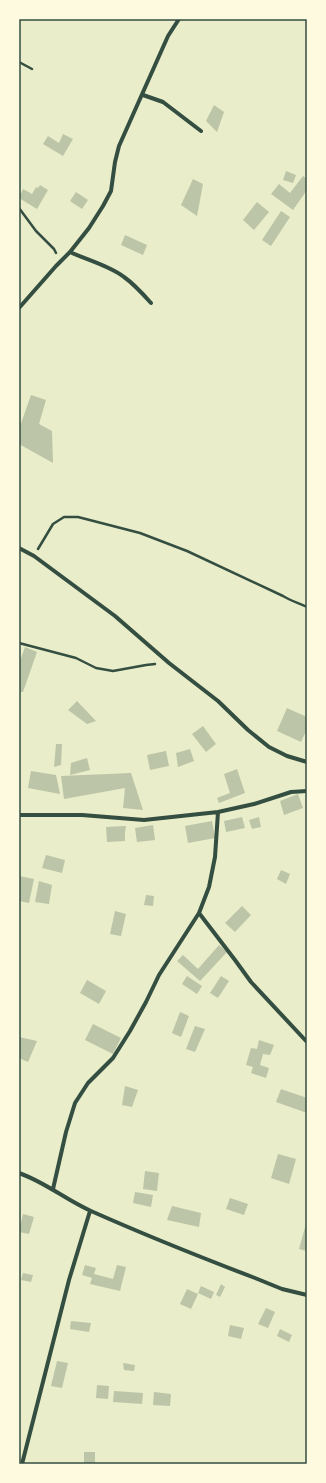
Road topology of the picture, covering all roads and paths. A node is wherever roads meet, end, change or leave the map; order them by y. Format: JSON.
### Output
{"nodes":[{"id":1,"x":179,"y":19,"type":"edge"},
{"id":2,"x":19,"y":62,"type":"edge"},
{"id":3,"x":32,"y":69,"type":"dead end"},
{"id":4,"x":143,"y":95,"type":"junction"},
{"id":5,"x":201,"y":131,"type":"dead end"},
{"id":6,"x":19,"y":208,"type":"edge"},
{"id":7,"x":70,"y":252,"type":"junction"},
{"id":8,"x":56,"y":266,"type":"junction"},
{"id":9,"x":151,"y":304,"type":"dead end"},
{"id":10,"x":19,"y":308,"type":"edge"},
{"id":11,"x":20,"y":548,"type":"edge"},
{"id":12,"x":19,"y":554,"type":"edge"},
{"id":13,"x":34,"y":556,"type":"junction"},
{"id":14,"x":307,"y":608,"type":"edge"},
{"id":15,"x":19,"y":643,"type":"edge"},
{"id":16,"x":169,"y":663,"type":"junction"},
{"id":17,"x":307,"y":762,"type":"edge"},
{"id":18,"x":307,"y":790,"type":"edge"},
{"id":19,"x":218,"y":812,"type":"junction"},
{"id":20,"x":19,"y":815,"type":"edge"},
{"id":21,"x":199,"y":913,"type":"junction"},
{"id":22,"x":307,"y":1042,"type":"edge"},
{"id":23,"x":19,"y":1173,"type":"edge"},
{"id":24,"x":53,"y":1189,"type":"junction"},
{"id":25,"x":90,"y":1210,"type":"junction"},
{"id":26,"x":307,"y":1295,"type":"edge"},
{"id":27,"x":22,"y":1464,"type":"edge"}],
"edges":[{"from":1,"to":4,"type":"street"},
{"from":2,"to":3,"type":"path"},
{"from":4,"to":5,"type":"street"},
{"from":4,"to":7,"type":"street"},
{"from":6,"to":8,"type":"path"},
{"from":7,"to":8,"type":"street"},
{"from":7,"to":9,"type":"street"},
{"from":8,"to":10,"type":"street"},
{"from":11,"to":12,"type":"street"},
{"from":11,"to":13,"type":"street"},
{"from":13,"to":14,"type":"path"},
{"from":13,"to":16,"type":"street"},
{"from":15,"to":16,"type":"path"},
{"from":16,"to":17,"type":"street"},
{"from":18,"to":19,"type":"street"},
{"from":19,"to":20,"type":"street"},
{"from":19,"to":21,"type":"street"},
{"from":21,"to":22,"type":"street"},
{"from":21,"to":24,"type":"street"},
{"from":23,"to":24,"type":"street"},
{"from":24,"to":25,"type":"street"},
{"from":25,"to":26,"type":"street"},
{"from":25,"to":27,"type":"street"}]}
